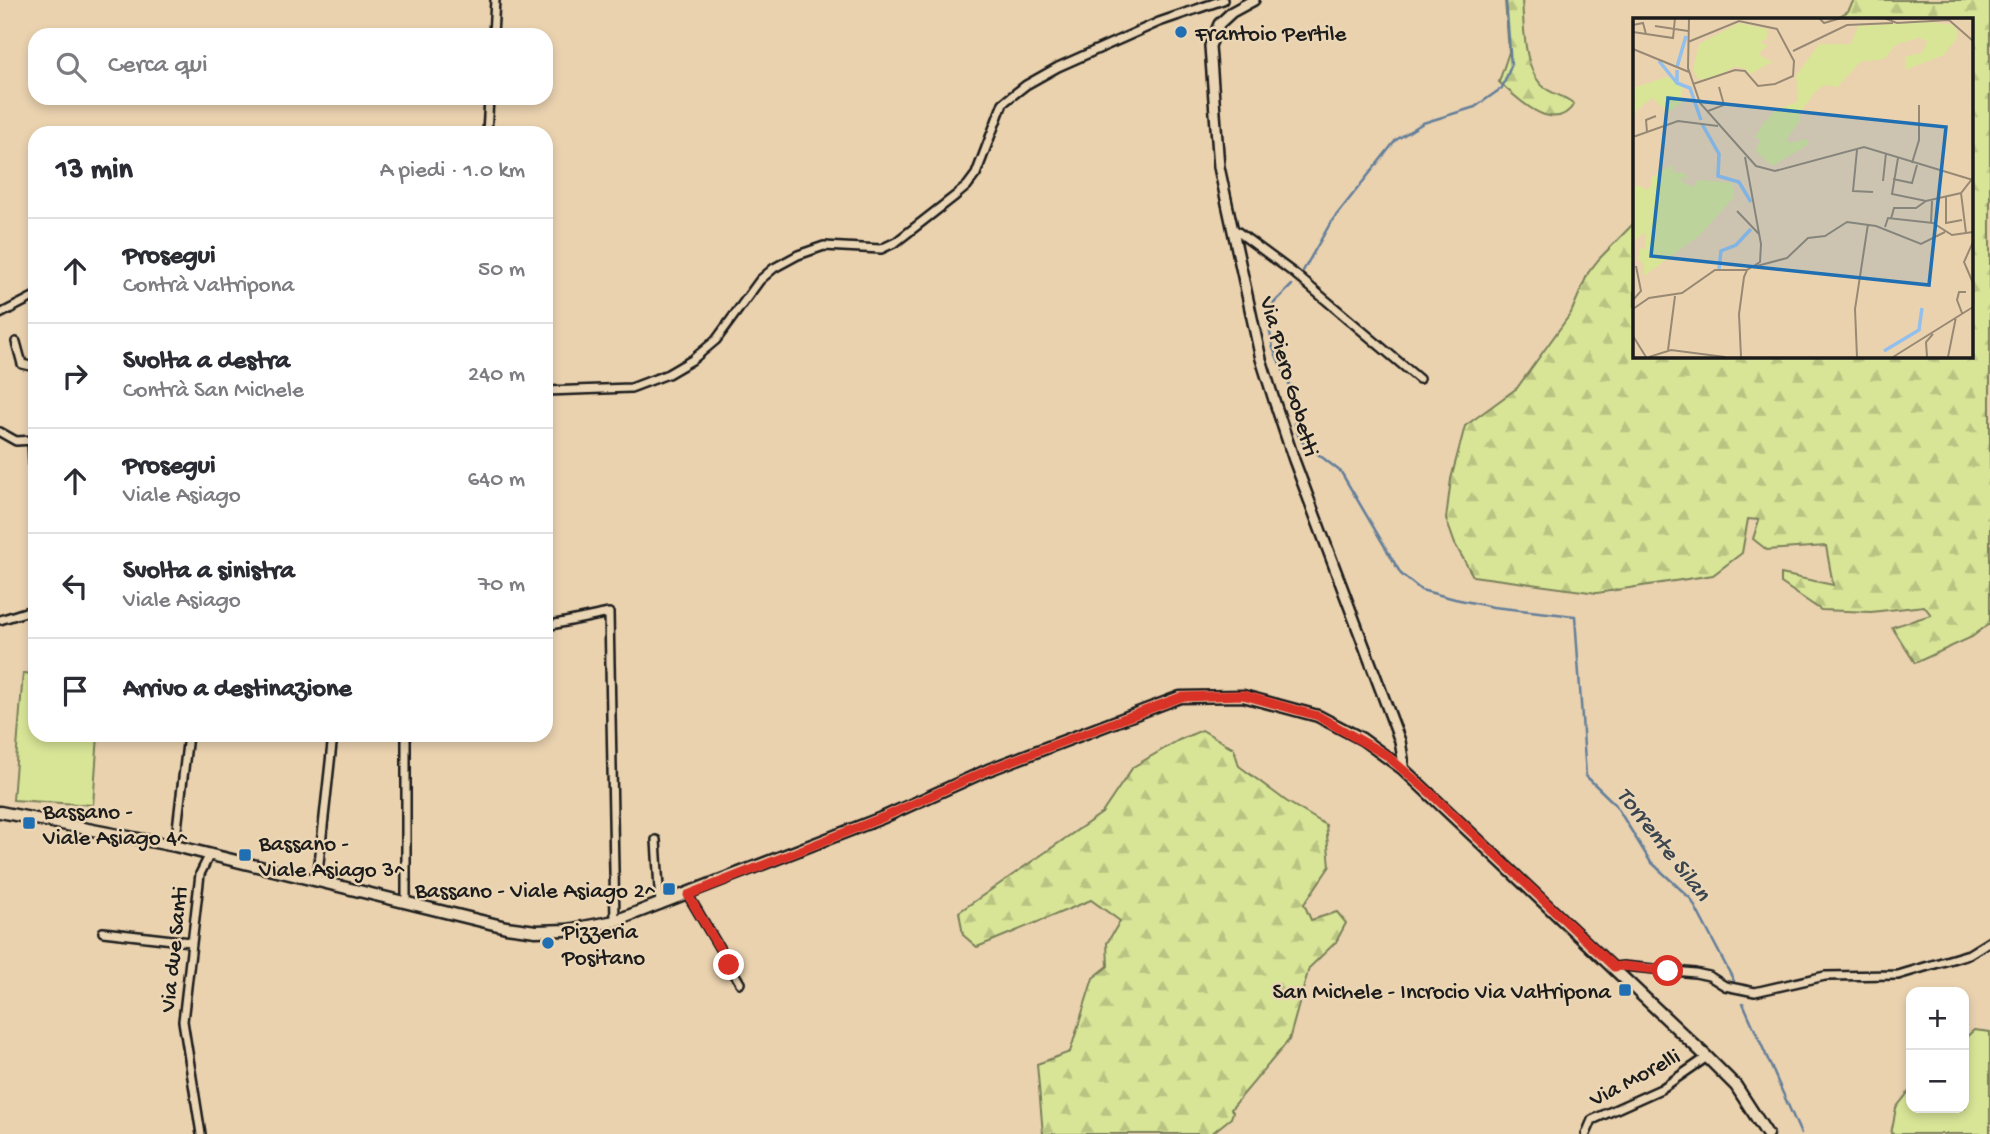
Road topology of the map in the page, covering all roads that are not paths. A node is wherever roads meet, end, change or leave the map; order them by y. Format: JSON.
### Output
{"nodes":[{"id":1,"x":495,"y":0,"type":"edge"},
{"id":2,"x":1223,"y":0,"type":"edge"},
{"id":3,"x":1254,"y":0,"type":"edge"},
{"id":4,"x":493,"y":28,"type":"edge"},
{"id":5,"x":489,"y":105,"type":"edge"},
{"id":6,"x":487,"y":126,"type":"edge"},
{"id":7,"x":1234,"y":229,"type":"junction"},
{"id":8,"x":28,"y":300,"type":"edge"},
{"id":9,"x":0,"y":314,"type":"edge"},
{"id":10,"x":16,"y":342,"type":"dead end"},
{"id":11,"x":28,"y":365,"type":"edge"},
{"id":12,"x":1419,"y":379,"type":"dead end"},
{"id":13,"x":553,"y":391,"type":"edge"},
{"id":14,"x":0,"y":432,"type":"edge"},
{"id":15,"x":28,"y":440,"type":"edge"},
{"id":16,"x":28,"y":611,"type":"edge"},
{"id":17,"x":0,"y":620,"type":"edge"},
{"id":18,"x":553,"y":625,"type":"edge"},
{"id":19,"x":187,"y":742,"type":"edge"},
{"id":20,"x":332,"y":742,"type":"edge"},
{"id":21,"x":406,"y":742,"type":"edge"},
{"id":22,"x":1403,"y":768,"type":"junction"},
{"id":23,"x":0,"y":812,"type":"edge"},
{"id":24,"x":656,"y":840,"type":"dead end"},
{"id":25,"x":175,"y":846,"type":"junction"},
{"id":26,"x":210,"y":854,"type":"junction"},
{"id":27,"x":317,"y":881,"type":"junction"},
{"id":28,"x":688,"y":895,"type":"junction"},
{"id":29,"x":406,"y":902,"type":"junction"},
{"id":30,"x":660,"y":905,"type":"junction"},
{"id":31,"x":615,"y":921,"type":"junction"},
{"id":32,"x":103,"y":932,"type":"dead end"},
{"id":33,"x":1990,"y":941,"type":"edge"},
{"id":34,"x":190,"y":942,"type":"junction"},
{"id":35,"x":1614,"y":967,"type":"junction"},
{"id":36,"x":740,"y":983,"type":"dead end"},
{"id":37,"x":1707,"y":1057,"type":"junction"},
{"id":38,"x":201,"y":1134,"type":"edge"},
{"id":39,"x":1586,"y":1134,"type":"edge"},
{"id":40,"x":1767,"y":1134,"type":"edge"}],
"edges":[{"from":1,"to":4,"type":"street"},
{"from":2,"to":13,"type":"street"},
{"from":3,"to":7,"type":"street","name":"Via Piero Gobetti"},
{"from":5,"to":6,"type":"street"},
{"from":7,"to":12,"type":"street"},
{"from":7,"to":22,"type":"street","name":"Via Piero Gobetti"},
{"from":8,"to":9,"type":"street"},
{"from":10,"to":11,"type":"street"},
{"from":14,"to":15,"type":"street"},
{"from":16,"to":17,"type":"street"},
{"from":18,"to":31,"type":"street"},
{"from":19,"to":25,"type":"street"},
{"from":20,"to":27,"type":"street"},
{"from":21,"to":29,"type":"street"},
{"from":22,"to":28,"type":"main road"},
{"from":22,"to":35,"type":"main road"},
{"from":23,"to":25,"type":"main road"},
{"from":24,"to":30,"type":"street"},
{"from":25,"to":26,"type":"main road"},
{"from":26,"to":27,"type":"main road"},
{"from":26,"to":34,"type":"street","name":"Via due Santi"},
{"from":27,"to":29,"type":"main road"},
{"from":28,"to":30,"type":"main road"},
{"from":28,"to":36,"type":"street"},
{"from":29,"to":31,"type":"main road"},
{"from":30,"to":31,"type":"main road"},
{"from":32,"to":34,"type":"street","name":"Via due Santi"},
{"from":33,"to":35,"type":"street"},
{"from":34,"to":38,"type":"street","name":"Via due Santi"},
{"from":35,"to":37,"type":"main road"},
{"from":37,"to":39,"type":"street","name":"Via Morelli"},
{"from":37,"to":40,"type":"main road"}]}
